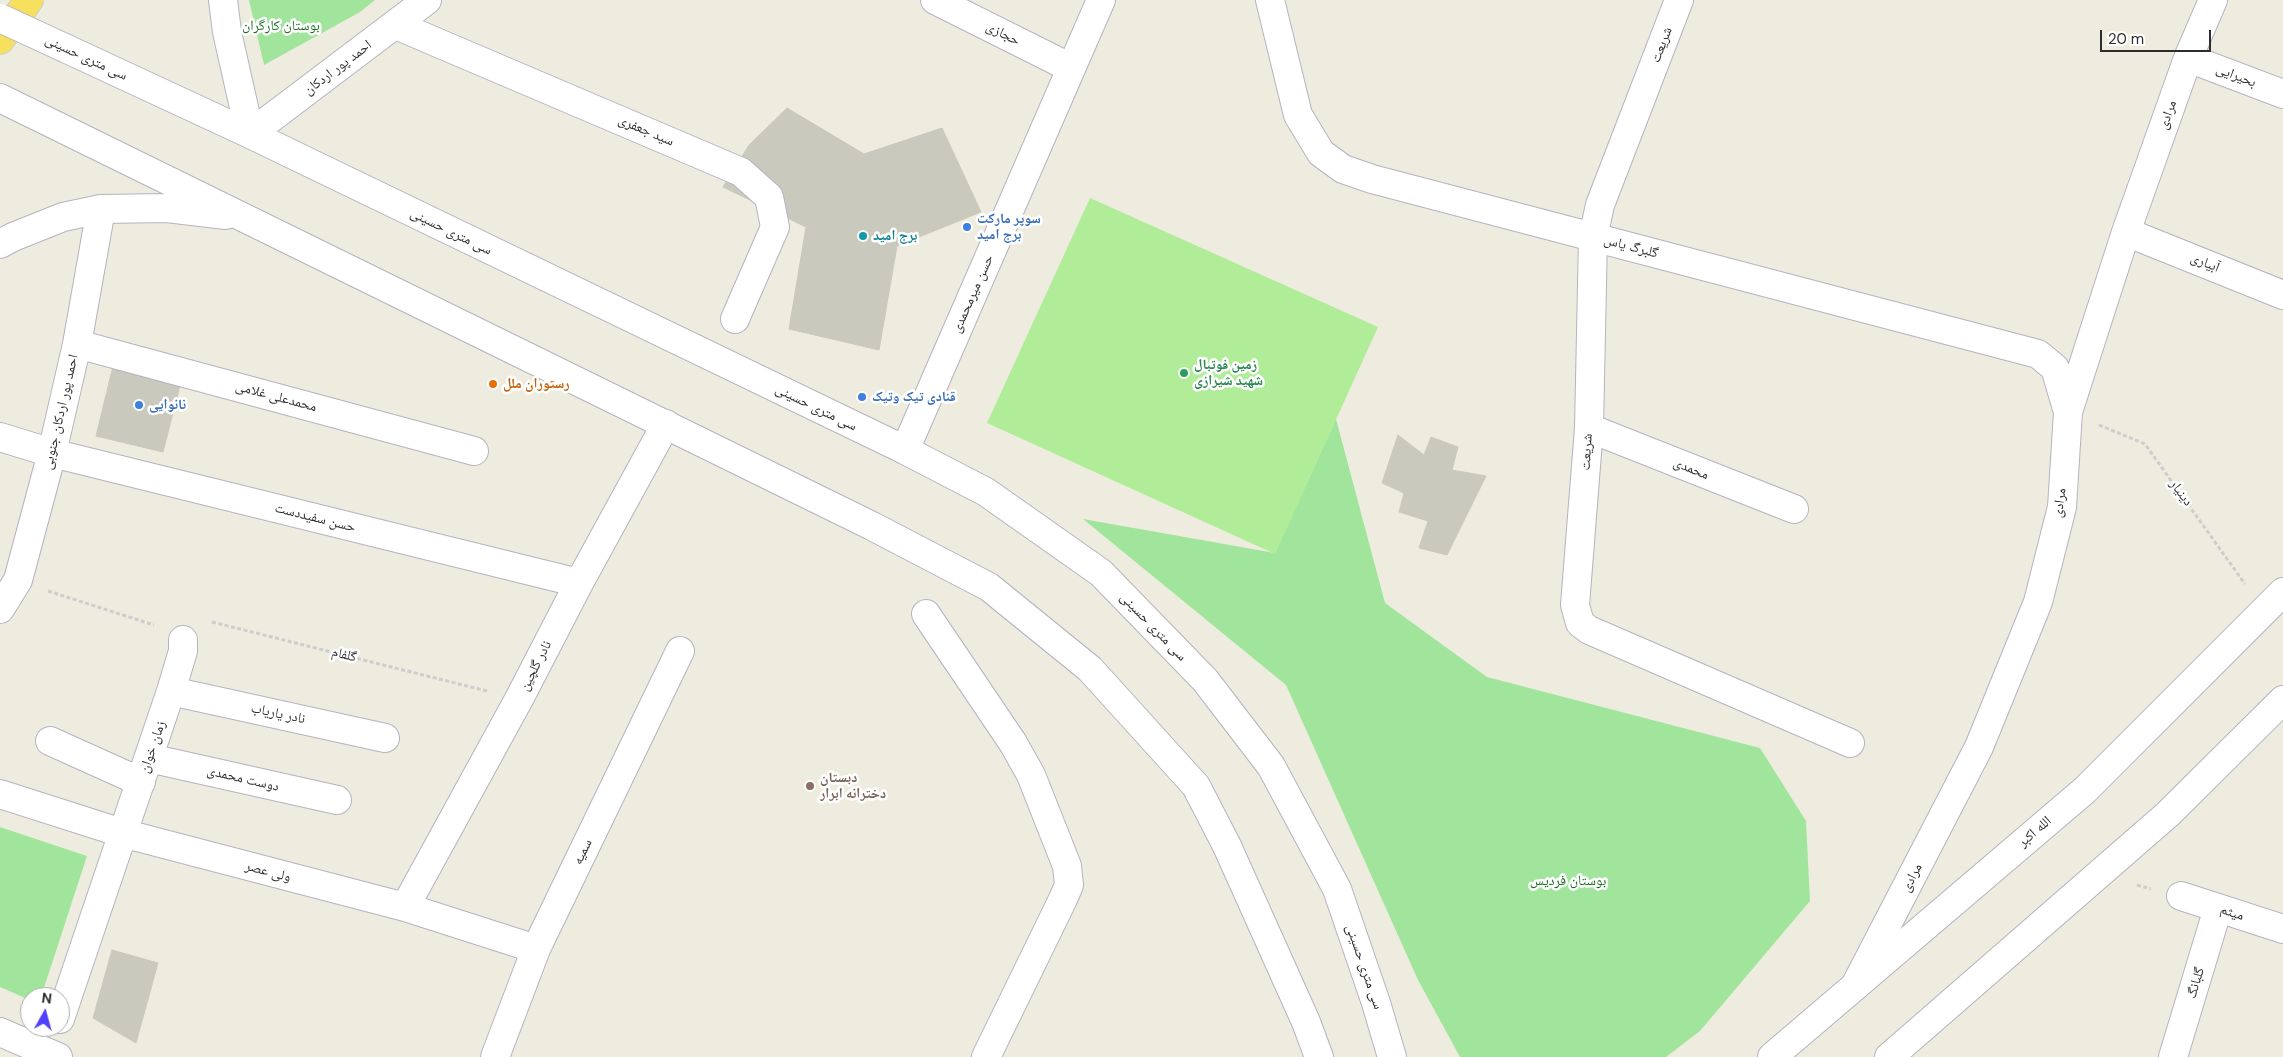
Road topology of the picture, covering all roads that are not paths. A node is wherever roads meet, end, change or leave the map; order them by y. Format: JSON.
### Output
{"nodes":[{"id":1,"x":29,"y":0,"type":"edge"},
{"id":2,"x":223,"y":0,"type":"edge"},
{"id":3,"x":427,"y":0,"type":"edge"},
{"id":4,"x":935,"y":0,"type":"edge"},
{"id":5,"x":1101,"y":0,"type":"edge"},
{"id":6,"x":1270,"y":0,"type":"edge"},
{"id":7,"x":1679,"y":0,"type":"edge"},
{"id":8,"x":2213,"y":0,"type":"edge"},
{"id":9,"x":0,"y":18,"type":"edge"},
{"id":10,"x":396,"y":25,"type":"junction"},
{"id":11,"x":0,"y":40,"type":"edge"},
{"id":12,"x":2188,"y":58,"type":"junction"},
{"id":13,"x":1071,"y":68,"type":"junction"},
{"id":14,"x":2283,"y":94,"type":"edge"},
{"id":15,"x":0,"y":98,"type":"edge"},
{"id":16,"x":250,"y":134,"type":"junction"},
{"id":17,"x":101,"y":209,"type":"junction"},
{"id":18,"x":249,"y":218,"type":"junction"},
{"id":19,"x":2126,"y":232,"type":"junction"},
{"id":20,"x":1593,"y":237,"type":"junction"},
{"id":21,"x":0,"y":244,"type":"edge"},
{"id":22,"x":2283,"y":295,"type":"edge"},
{"id":23,"x":735,"y":319,"type":"dead end"},
{"id":24,"x":77,"y":344,"type":"junction"},
{"id":25,"x":2068,"y":412,"type":"junction"},
{"id":26,"x":666,"y":424,"type":"junction"},
{"id":27,"x":1589,"y":428,"type":"junction"},
{"id":28,"x":0,"y":437,"type":"edge"},
{"id":29,"x":905,"y":450,"type":"junction"},
{"id":30,"x":474,"y":451,"type":"dead end"},
{"id":31,"x":52,"y":453,"type":"junction"},
{"id":32,"x":1794,"y":509,"type":"dead end"},
{"id":33,"x":579,"y":582,"type":"junction"},
{"id":34,"x":2274,"y":601,"type":"edge"},
{"id":35,"x":0,"y":608,"type":"edge"},
{"id":36,"x":926,"y":614,"type":"dead end"},
{"id":37,"x":183,"y":640,"type":"road end"},
{"id":38,"x":680,"y":651,"type":"dead end"},
{"id":39,"x":171,"y":691,"type":"junction"},
{"id":40,"x":2283,"y":700,"type":"edge"},
{"id":41,"x":384,"y":738,"type":"dead end"},
{"id":42,"x":50,"y":741,"type":"dead end"},
{"id":43,"x":1850,"y":744,"type":"dead end"},
{"id":44,"x":145,"y":770,"type":"junction"},
{"id":45,"x":0,"y":794,"type":"edge"},
{"id":46,"x":337,"y":800,"type":"dead end"},
{"id":47,"x":122,"y":834,"type":"junction"},
{"id":48,"x":2180,"y":896,"type":"dead end"},
{"id":49,"x":405,"y":907,"type":"junction"},
{"id":50,"x":2218,"y":908,"type":"junction"},
{"id":51,"x":2283,"y":929,"type":"edge"},
{"id":52,"x":536,"y":949,"type":"junction"},
{"id":53,"x":1855,"y":987,"type":"junction"},
{"id":54,"x":70,"y":989,"type":"edge"},
{"id":55,"x":0,"y":1032,"type":"edge"},
{"id":56,"x":57,"y":1037,"type":"edge"},
{"id":57,"x":54,"y":1055,"type":"edge"},
{"id":58,"x":495,"y":1057,"type":"edge"},
{"id":59,"x":986,"y":1057,"type":"edge"},
{"id":60,"x":1319,"y":1057,"type":"edge"},
{"id":61,"x":1392,"y":1057,"type":"edge"},
{"id":62,"x":1772,"y":1057,"type":"edge"},
{"id":63,"x":1889,"y":1057,"type":"edge"},
{"id":64,"x":2173,"y":1057,"type":"edge"}],
"edges":[{"from":1,"to":11,"type":"highway"},
{"from":2,"to":16,"type":"street"},
{"from":3,"to":10,"type":"street","name":"احمد پور اردکان"},
{"from":4,"to":13,"type":"street","name":"حجازی"},
{"from":5,"to":13,"type":"street","name":"حسن میرمحمدی"},
{"from":6,"to":20,"type":"street","name":"گلبرگ یاس"},
{"from":7,"to":20,"type":"street","name":"شریعت"},
{"from":8,"to":12,"type":"street","name":"مرادی"},
{"from":9,"to":16,"type":"street","name":"سی متری حسینی","bridge":true},
{"from":10,"to":16,"type":"street","name":"احمد پور اردکان"},
{"from":10,"to":23,"type":"street","name":"سید جعفری"},
{"from":12,"to":14,"type":"street","name":"بحیرایی"},
{"from":12,"to":19,"type":"street","name":"مرادی"},
{"from":13,"to":29,"type":"street","name":"حسن میرمحمدی"},
{"from":15,"to":18,"type":"street"},
{"from":16,"to":29,"type":"street","name":"سی متری حسینی"},
{"from":17,"to":18,"type":"street"},
{"from":17,"to":21,"type":"street"},
{"from":17,"to":24,"type":"street","name":"احمد پور اردکان جنوبی"},
{"from":18,"to":26,"type":"street"},
{"from":19,"to":22,"type":"street","name":"آبیاری"},
{"from":19,"to":25,"type":"street","name":"مرادی"},
{"from":20,"to":25,"type":"street","name":"گلبرگ یاس"},
{"from":20,"to":27,"type":"street","name":"شریعت"},
{"from":24,"to":30,"type":"street","name":"محمدعلی غلامی"},
{"from":24,"to":31,"type":"street","name":"احمد پور اردکان جنوبی"},
{"from":25,"to":53,"type":"street","name":"مرادی"},
{"from":26,"to":33,"type":"street","name":"نادر گلچین"},
{"from":26,"to":60,"type":"street"},
{"from":27,"to":32,"type":"street","name":"محمدی"},
{"from":27,"to":43,"type":"street","name":"شریعت"},
{"from":28,"to":31,"type":"street","name":"حسن سفیددست"},
{"from":29,"to":61,"type":"street","name":"سی متری حسینی"},
{"from":31,"to":33,"type":"street","name":"حسن سفیددست"},
{"from":31,"to":35,"type":"street","name":"احمد پور اردکان جنوبی"},
{"from":33,"to":49,"type":"street","name":"نادر گلچین"},
{"from":34,"to":53,"type":"street","name":"الله اکبر"},
{"from":36,"to":59,"type":"street"},
{"from":37,"to":39,"type":"street","name":"زمان خوان"},
{"from":38,"to":52,"type":"street","name":"سمیه"},
{"from":39,"to":41,"type":"street","name":"نادر یاریاب"},
{"from":39,"to":44,"type":"street","name":"زمان خوان"},
{"from":40,"to":63,"type":"street"},
{"from":42,"to":44,"type":"street","name":"دوست محمدی"},
{"from":44,"to":46,"type":"street","name":"دوست محمدی"},
{"from":44,"to":47,"type":"street","name":"زمان خوان"},
{"from":45,"to":47,"type":"street","name":"ولی عصر"},
{"from":47,"to":49,"type":"street","name":"ولی عصر"},
{"from":47,"to":54,"type":"street","name":"زمان خوان"},
{"from":48,"to":50,"type":"street","name":"میثم"},
{"from":49,"to":52,"type":"street","name":"ولی عصر"},
{"from":50,"to":51,"type":"street","name":"میثم"},
{"from":50,"to":64,"type":"street","name":"گلبانگ"},
{"from":52,"to":58,"type":"street","name":"سمیه"},
{"from":53,"to":62,"type":"street","name":"الله اکبر"},
{"from":55,"to":57,"type":"street"},
{"from":56,"to":57,"type":"street"}]}
